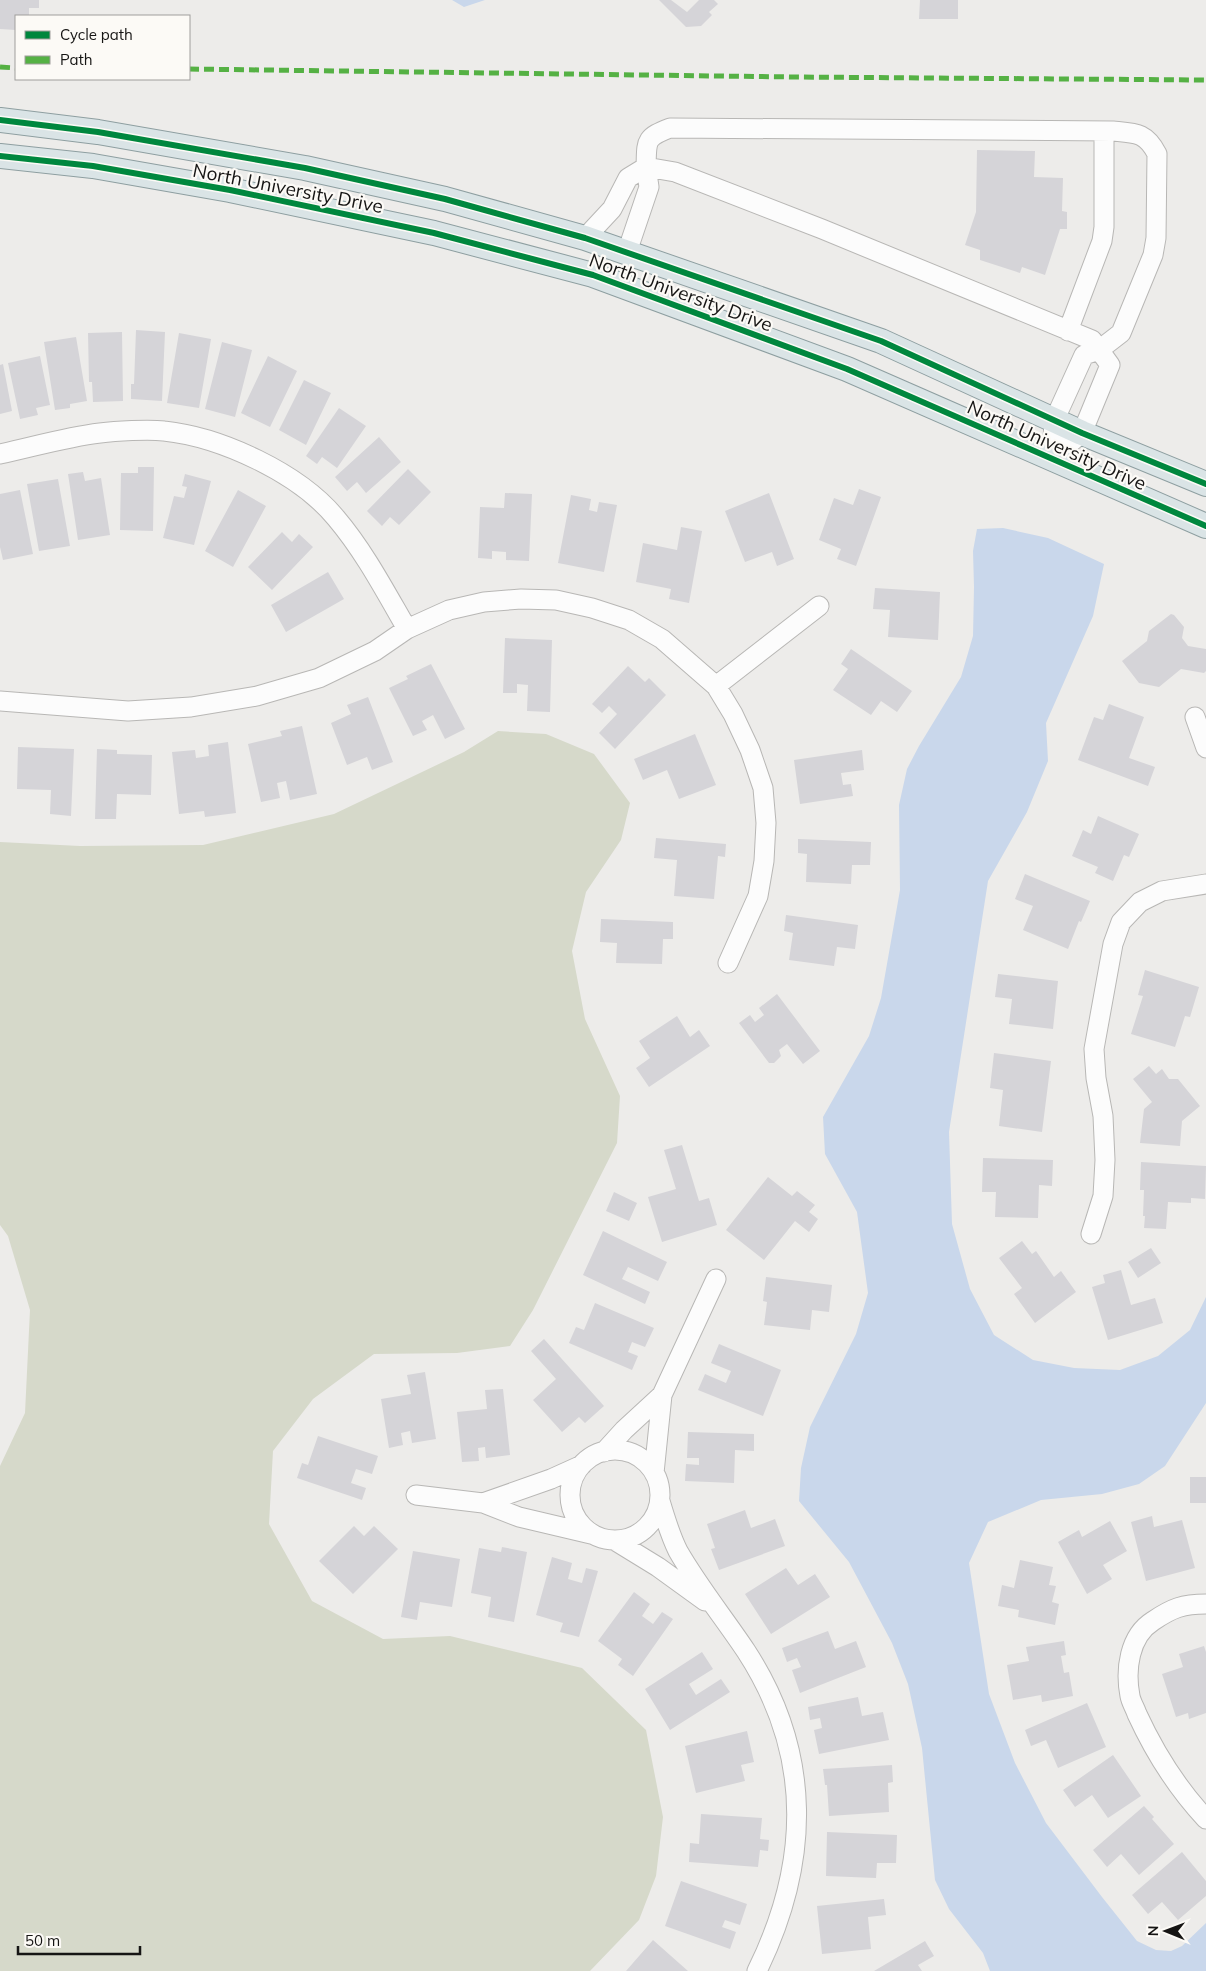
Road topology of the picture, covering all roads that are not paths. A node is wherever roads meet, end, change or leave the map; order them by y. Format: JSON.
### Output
{"nodes":[{"id":1,"x":0,"y":120,"type":"edge"},
{"id":2,"x":1104,"y":131,"type":"junction"},
{"id":3,"x":0,"y":156,"type":"edge"},
{"id":4,"x":646,"y":167,"type":"junction"},
{"id":5,"x":445,"y":199,"type":"junction"},
{"id":6,"x":434,"y":233,"type":"junction"},
{"id":7,"x":585,"y":238,"type":"junction"},
{"id":8,"x":627,"y":252,"type":"junction"},
{"id":9,"x":1068,"y":330,"type":"junction"},
{"id":10,"x":1099,"y":350,"type":"junction"},
{"id":11,"x":1054,"y":421,"type":"junction"},
{"id":12,"x":1082,"y":433,"type":"junction"},
{"id":13,"x":0,"y":454,"type":"edge"},
{"id":14,"x":1052,"y":458,"type":"junction"},
{"id":15,"x":1206,"y":484,"type":"edge"},
{"id":16,"x":1206,"y":526,"type":"edge"},
{"id":17,"x":819,"y":606,"type":"dead end"},
{"id":18,"x":407,"y":629,"type":"junction"},
{"id":19,"x":716,"y":686,"type":"junction"},
{"id":20,"x":0,"y":701,"type":"edge"},
{"id":21,"x":1195,"y":717,"type":"dead end"},
{"id":22,"x":1206,"y":748,"type":"edge"},
{"id":23,"x":1206,"y":884,"type":"edge"},
{"id":24,"x":728,"y":963,"type":"dead end"},
{"id":25,"x":1091,"y":1234,"type":"dead end"},
{"id":26,"x":716,"y":1279,"type":"dead end"},
{"id":27,"x":662,"y":1395,"type":"junction"},
{"id":28,"x":604,"y":1452,"type":"junction"},
{"id":29,"x":582,"y":1465,"type":"junction"},
{"id":30,"x":654,"y":1473,"type":"junction"},
{"id":31,"x":416,"y":1496,"type":"dead end"},
{"id":32,"x":660,"y":1501,"type":"junction"},
{"id":33,"x":482,"y":1503,"type":"junction"},
{"id":34,"x":591,"y":1534,"type":"junction"},
{"id":35,"x":614,"y":1540,"type":"junction"},
{"id":36,"x":1206,"y":1604,"type":"edge"},
{"id":37,"x":714,"y":1607,"type":"junction"},
{"id":38,"x":1206,"y":1819,"type":"edge"},
{"id":39,"x":757,"y":1971,"type":"edge"}],
"edges":[{"from":1,"to":5,"type":"main road","name":"North University Drive"},
{"from":2,"to":4,"type":"street"},
{"from":2,"to":9,"type":"street"},
{"from":2,"to":10,"type":"street"},
{"from":3,"to":6,"type":"main road","name":"North University Drive"},
{"from":4,"to":7,"type":"street"},
{"from":4,"to":8,"type":"street"},
{"from":4,"to":9,"type":"street"},
{"from":5,"to":6,"type":"main road"},
{"from":5,"to":7,"type":"main road","name":"North University Drive"},
{"from":6,"to":14,"type":"main road","name":"North University Drive"},
{"from":7,"to":8,"type":"main road","name":"North University Drive"},
{"from":8,"to":11,"type":"main road","name":"North University Drive"},
{"from":9,"to":10,"type":"street"},
{"from":10,"to":11,"type":"street"},
{"from":10,"to":12,"type":"street"},
{"from":11,"to":12,"type":"main road","name":"North University Drive"},
{"from":11,"to":14,"type":"street"},
{"from":12,"to":14,"type":"street"},
{"from":12,"to":15,"type":"main road","name":"North University Drive"},
{"from":13,"to":18,"type":"street"},
{"from":14,"to":16,"type":"main road","name":"North University Drive"},
{"from":17,"to":19,"type":"street"},
{"from":18,"to":19,"type":"street"},
{"from":18,"to":20,"type":"street"},
{"from":19,"to":24,"type":"street"},
{"from":21,"to":22,"type":"street"},
{"from":23,"to":25,"type":"street"},
{"from":26,"to":27,"type":"street"},
{"from":27,"to":28,"type":"street"},
{"from":27,"to":30,"type":"street"},
{"from":28,"to":29,"type":"street"},
{"from":28,"to":30,"type":"street"},
{"from":29,"to":33,"type":"street"},
{"from":29,"to":34,"type":"street"},
{"from":30,"to":32,"type":"street"},
{"from":31,"to":33,"type":"street"},
{"from":32,"to":35,"type":"street"},
{"from":32,"to":37,"type":"street"},
{"from":33,"to":34,"type":"street"},
{"from":34,"to":35,"type":"street"},
{"from":35,"to":37,"type":"street"},
{"from":36,"to":38,"type":"street"},
{"from":37,"to":39,"type":"street"}]}
